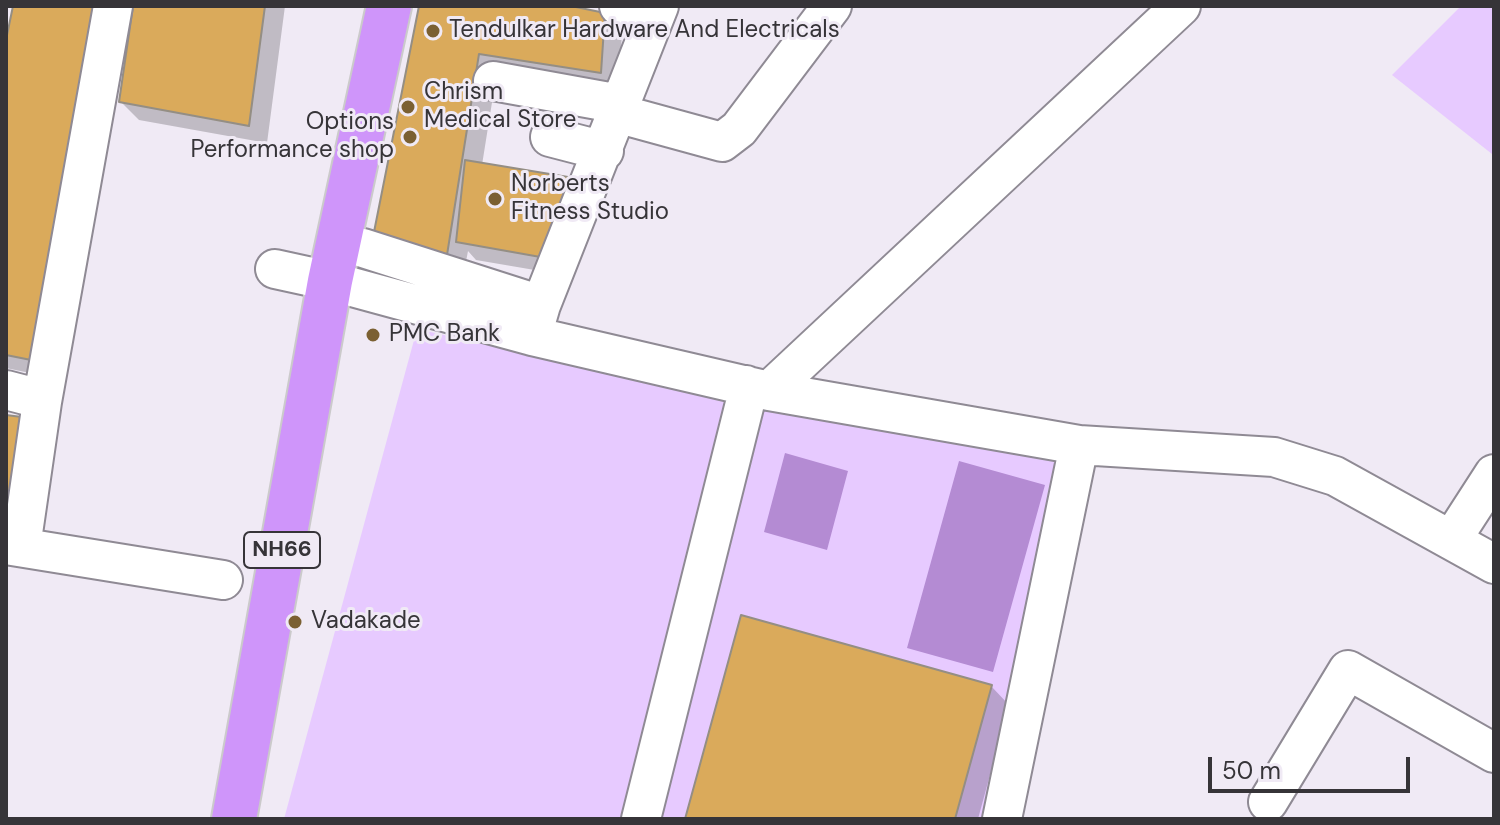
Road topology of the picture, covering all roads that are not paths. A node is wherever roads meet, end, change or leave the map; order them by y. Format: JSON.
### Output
{"nodes":[{"id":1,"x":113,"y":6,"type":"edge"},
{"id":2,"x":389,"y":6,"type":"edge"},
{"id":3,"x":619,"y":6,"type":"edge"},
{"id":4,"x":832,"y":6,"type":"edge"},
{"id":5,"x":1181,"y":6,"type":"edge"},
{"id":6,"x":657,"y":10,"type":"edge"},
{"id":7,"x":493,"y":81,"type":"dead end"},
{"id":8,"x":618,"y":108,"type":"junction"},
{"id":9,"x":550,"y":137,"type":"dead end"},
{"id":10,"x":604,"y":151,"type":"junction"},
{"id":11,"x":363,"y":248,"type":"dead end"},
{"id":12,"x":275,"y":269,"type":"dead end"},
{"id":13,"x":330,"y":281,"type":"junction"},
{"id":14,"x":536,"y":320,"type":"junction"},
{"id":15,"x":757,"y":388,"type":"junction"},
{"id":16,"x":6,"y":390,"type":"edge"},
{"id":17,"x":42,"y":402,"type":"junction"},
{"id":18,"x":1079,"y":445,"type":"junction"},
{"id":19,"x":1494,"y":474,"type":"edge"},
{"id":20,"x":1452,"y":539,"type":"junction"},
{"id":21,"x":14,"y":546,"type":"edge"},
{"id":22,"x":1494,"y":564,"type":"edge"},
{"id":23,"x":223,"y":580,"type":"dead end"},
{"id":24,"x":1494,"y":753,"type":"edge"},
{"id":25,"x":1268,"y":802,"type":"dead end"},
{"id":26,"x":234,"y":819,"type":"edge"},
{"id":27,"x":641,"y":819,"type":"edge"},
{"id":28,"x":1002,"y":819,"type":"edge"}],
"edges":[{"from":1,"to":17,"type":"street"},
{"from":2,"to":13,"type":"highway","number":"NH66"},
{"from":3,"to":6,"type":"street"},
{"from":4,"to":8,"type":"street"},
{"from":5,"to":15,"type":"street"},
{"from":6,"to":8,"type":"street"},
{"from":7,"to":8,"type":"street"},
{"from":8,"to":10,"type":"street"},
{"from":9,"to":10,"type":"street"},
{"from":10,"to":14,"type":"street"},
{"from":11,"to":14,"type":"street"},
{"from":12,"to":13,"type":"street"},
{"from":13,"to":14,"type":"street"},
{"from":13,"to":26,"type":"highway","number":"NH66"},
{"from":14,"to":15,"type":"street"},
{"from":15,"to":18,"type":"street"},
{"from":15,"to":27,"type":"street"},
{"from":16,"to":17,"type":"street"},
{"from":17,"to":21,"type":"street"},
{"from":18,"to":20,"type":"street"},
{"from":18,"to":28,"type":"street"},
{"from":19,"to":20,"type":"street"},
{"from":20,"to":22,"type":"street"},
{"from":21,"to":23,"type":"street"},
{"from":24,"to":25,"type":"street"}]}
